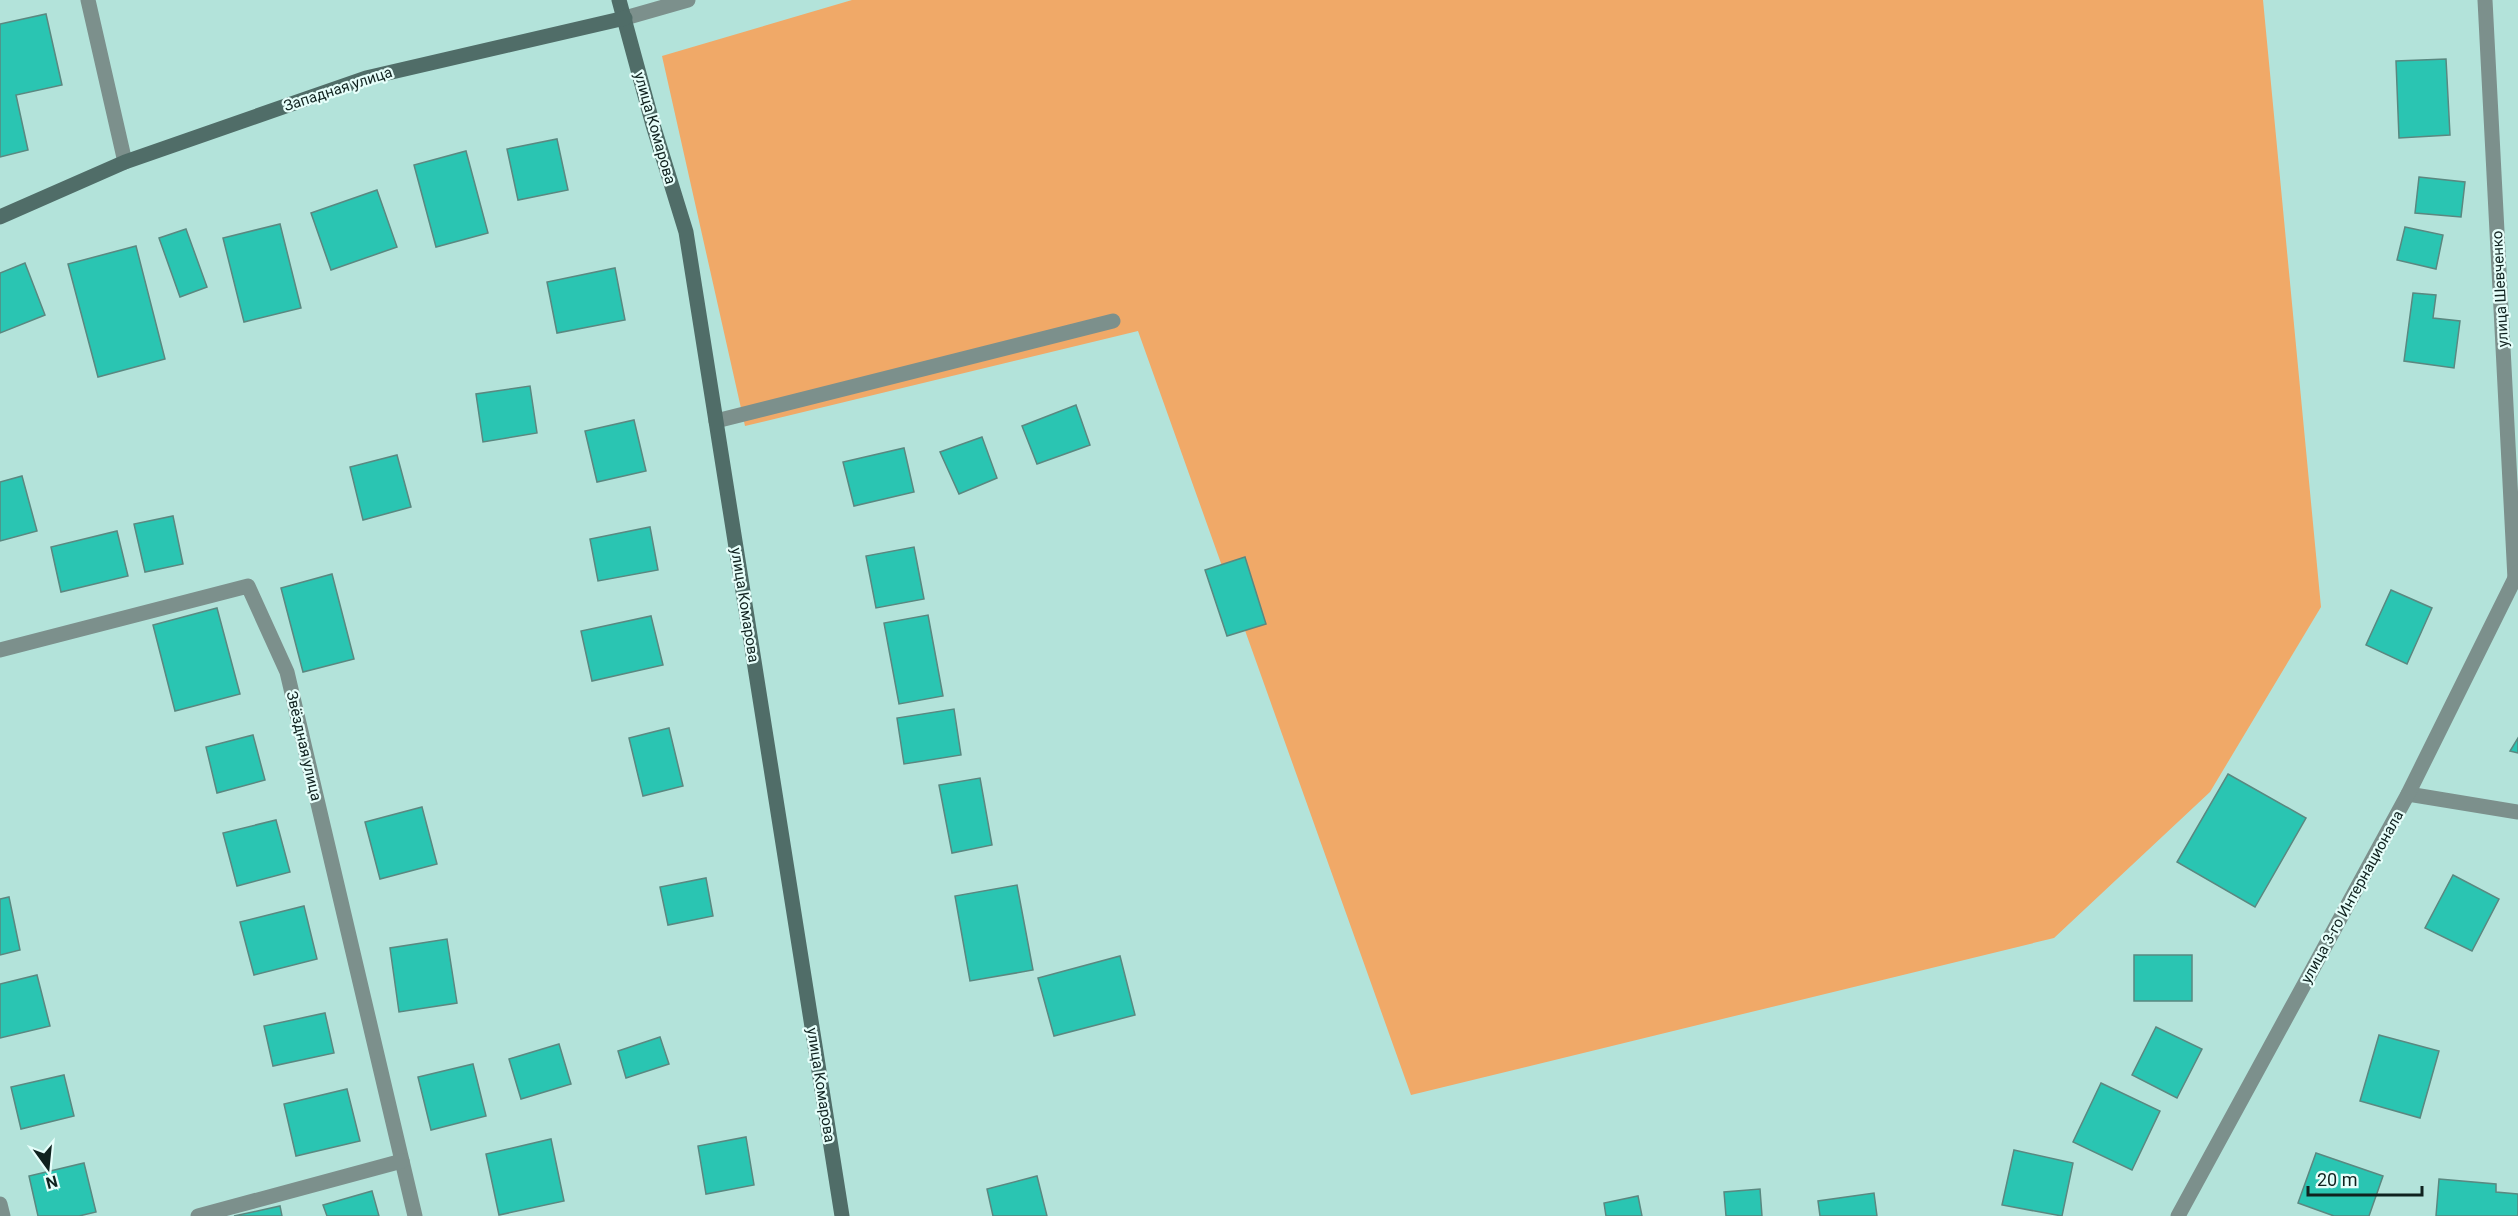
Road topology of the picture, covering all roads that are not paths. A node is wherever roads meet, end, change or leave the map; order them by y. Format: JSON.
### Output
{"nodes":[{"id":1,"x":88,"y":0,"type":"edge"},
{"id":2,"x":619,"y":0,"type":"edge"},
{"id":3,"x":688,"y":0,"type":"edge"},
{"id":4,"x":2485,"y":0,"type":"edge"},
{"id":5,"x":625,"y":18,"type":"junction"},
{"id":6,"x":125,"y":162,"type":"junction"},
{"id":7,"x":0,"y":217,"type":"edge"},
{"id":8,"x":1113,"y":321,"type":"dead end"},
{"id":9,"x":716,"y":421,"type":"junction"},
{"id":10,"x":2516,"y":575,"type":"edge"},
{"id":11,"x":0,"y":650,"type":"edge"},
{"id":12,"x":2409,"y":794,"type":"junction"},
{"id":13,"x":2518,"y":812,"type":"edge"},
{"id":14,"x":402,"y":1161,"type":"junction"},
{"id":15,"x":0,"y":1204,"type":"edge"},
{"id":16,"x":3,"y":1216,"type":"edge"},
{"id":17,"x":198,"y":1216,"type":"edge"},
{"id":18,"x":415,"y":1216,"type":"edge"},
{"id":19,"x":842,"y":1216,"type":"edge"},
{"id":20,"x":2178,"y":1216,"type":"edge"}],
"edges":[{"from":1,"to":6,"type":"street"},
{"from":2,"to":5,"type":"main road","name":"улица Комарова"},
{"from":3,"to":5,"type":"street","name":"Западная улица"},
{"from":4,"to":10,"type":"street","name":"улица Шевченко"},
{"from":5,"to":6,"type":"main road","name":"Западная улица"},
{"from":5,"to":9,"type":"main road","name":"улица Комарова"},
{"from":6,"to":7,"type":"main road","name":"Западная улица"},
{"from":8,"to":9,"type":"street"},
{"from":9,"to":19,"type":"main road","name":"улица Комарова"},
{"from":10,"to":12,"type":"street","name":"улица 3-го Интернационала"},
{"from":11,"to":14,"type":"street","name":"Звёздная улица"},
{"from":12,"to":13,"type":"street"},
{"from":12,"to":20,"type":"street","name":"улица 3-го Интернационала"},
{"from":14,"to":17,"type":"street"},
{"from":14,"to":18,"type":"street","name":"Звёздная улица"},
{"from":15,"to":16,"type":"street"}]}
